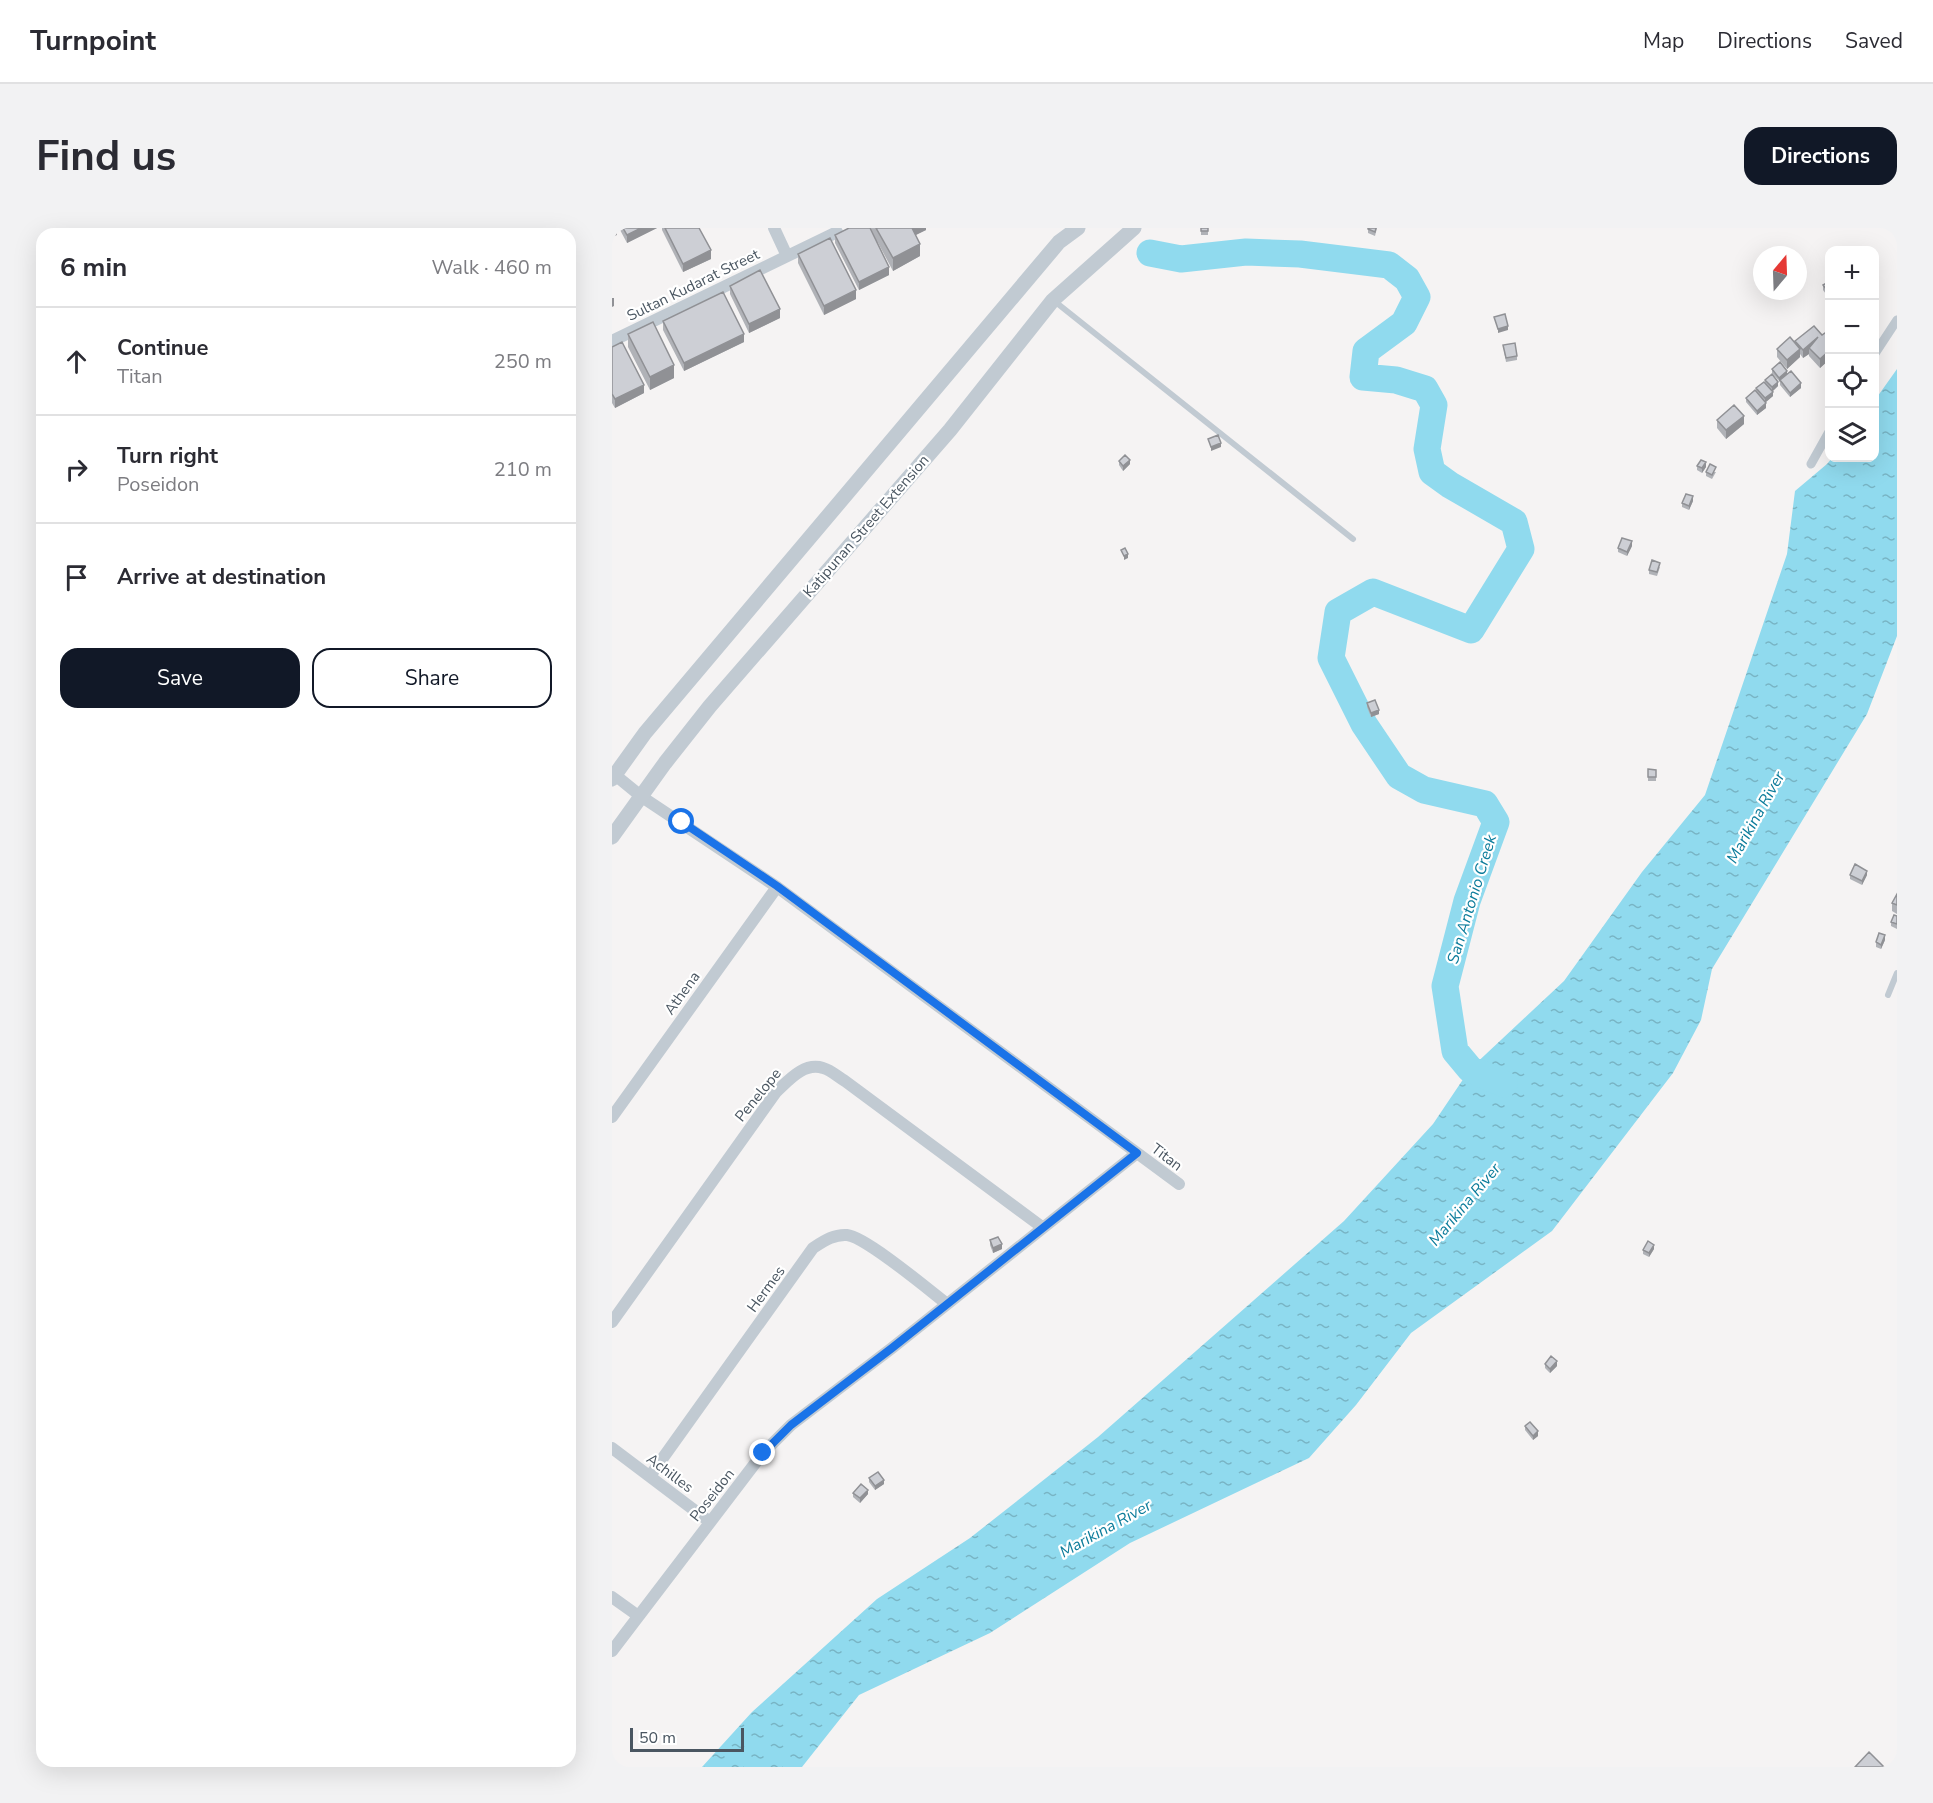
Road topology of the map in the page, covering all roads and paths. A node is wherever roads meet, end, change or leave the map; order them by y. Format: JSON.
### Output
{"nodes":[{"id":1,"x":774,"y":228,"type":"edge"},
{"id":2,"x":1078,"y":228,"type":"edge"},
{"id":3,"x":1134,"y":228,"type":"edge"},
{"id":4,"x":837,"y":232,"type":"edge"},
{"id":5,"x":787,"y":256,"type":"junction"},
{"id":6,"x":1053,"y":300,"type":"junction"},
{"id":7,"x":1897,"y":320,"type":"edge"},
{"id":8,"x":612,"y":341,"type":"edge"},
{"id":9,"x":1876,"y":354,"type":"edge"},
{"id":10,"x":1825,"y":439,"type":"edge"},
{"id":11,"x":1811,"y":464,"type":"dead end"},
{"id":12,"x":1353,"y":539,"type":"dead end"},
{"id":13,"x":614,"y":777,"type":"edge"},
{"id":14,"x":642,"y":797,"type":"junction"},
{"id":15,"x":612,"y":837,"type":"edge"},
{"id":16,"x":777,"y":886,"type":"junction"},
{"id":17,"x":1897,"y":973,"type":"edge"},
{"id":18,"x":1888,"y":995,"type":"dead end"},
{"id":19,"x":612,"y":1117,"type":"edge"},
{"id":20,"x":1137,"y":1153,"type":"junction"},
{"id":21,"x":1179,"y":1184,"type":"dead end"},
{"id":22,"x":1042,"y":1227,"type":"junction"},
{"id":23,"x":946,"y":1304,"type":"junction"},
{"id":24,"x":612,"y":1322,"type":"edge"},
{"id":25,"x":612,"y":1448,"type":"edge"},
{"id":26,"x":650,"y":1476,"type":"junction"},
{"id":27,"x":710,"y":1522,"type":"junction"},
{"id":28,"x":612,"y":1597,"type":"edge"},
{"id":29,"x":637,"y":1616,"type":"junction"},
{"id":30,"x":612,"y":1651,"type":"edge"}],
"edges":[{"from":1,"to":5,"type":"street"},
{"from":2,"to":13,"type":"street"},
{"from":3,"to":6,"type":"street","name":"Katipunan Street Extension"},
{"from":4,"to":5,"type":"street","name":"Sultan Kudarat Street"},
{"from":5,"to":8,"type":"street","name":"Sultan Kudarat Street"},
{"from":6,"to":12,"type":"lane"},
{"from":6,"to":14,"type":"street","name":"Katipunan Street Extension"},
{"from":7,"to":9,"type":"street"},
{"from":10,"to":11,"type":"street"},
{"from":13,"to":14,"type":"street","name":"Titan"},
{"from":14,"to":15,"type":"street","name":"Katipunan Street Extension"},
{"from":14,"to":16,"type":"street","name":"Titan"},
{"from":16,"to":19,"type":"street","name":"Athena"},
{"from":16,"to":20,"type":"street","name":"Titan"},
{"from":17,"to":18,"type":"lane"},
{"from":20,"to":21,"type":"street","name":"Titan"},
{"from":20,"to":22,"type":"street","name":"Poseidon"},
{"from":22,"to":23,"type":"street","name":"Poseidon"},
{"from":22,"to":24,"type":"street","name":"Penelope"},
{"from":23,"to":26,"type":"street","name":"Hermes"},
{"from":23,"to":27,"type":"street","name":"Poseidon"},
{"from":25,"to":26,"type":"street","name":"Achilles"},
{"from":26,"to":27,"type":"street","name":"Achilles"},
{"from":27,"to":29,"type":"street","name":"Poseidon"},
{"from":28,"to":29,"type":"street"},
{"from":29,"to":30,"type":"street","name":"Poseidon"}]}
